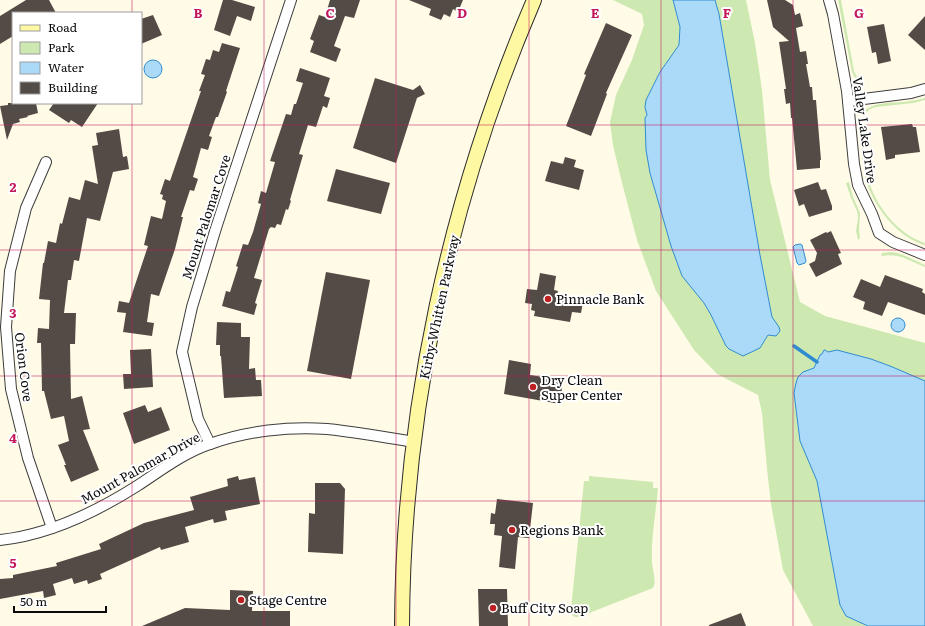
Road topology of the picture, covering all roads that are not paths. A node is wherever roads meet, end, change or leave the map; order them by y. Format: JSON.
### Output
{"nodes":[{"id":1,"x":291,"y":0,"type":"edge"},
{"id":2,"x":534,"y":0,"type":"edge"},
{"id":3,"x":829,"y":0,"type":"edge"},
{"id":4,"x":925,"y":89,"type":"edge"},
{"id":5,"x":848,"y":101,"type":"junction"},
{"id":6,"x":46,"y":162,"type":"dead end"},
{"id":7,"x":925,"y":255,"type":"edge"},
{"id":8,"x":414,"y":442,"type":"junction"},
{"id":9,"x":210,"y":444,"type":"junction"},
{"id":10,"x":52,"y":528,"type":"junction"},
{"id":11,"x":0,"y":540,"type":"edge"},
{"id":12,"x":402,"y":626,"type":"edge"}],
"edges":[{"from":1,"to":9,"type":"street","name":"Mount Palomar Cove"},
{"from":2,"to":8,"type":"main road","name":"Kirby-Whitten Parkway"},
{"from":3,"to":5,"type":"street","name":"Valley Lake Drive"},
{"from":4,"to":5,"type":"street"},
{"from":5,"to":7,"type":"street","name":"Valley Lake Drive"},
{"from":6,"to":10,"type":"street","name":"Orion Cove"},
{"from":8,"to":9,"type":"street","name":"Mount Palomar Drive"},
{"from":8,"to":12,"type":"main road","name":"Kirby-Whitten Parkway"},
{"from":9,"to":10,"type":"street","name":"Mount Palomar Drive"},
{"from":10,"to":11,"type":"street","name":"Mount Palomar Drive"}]}
